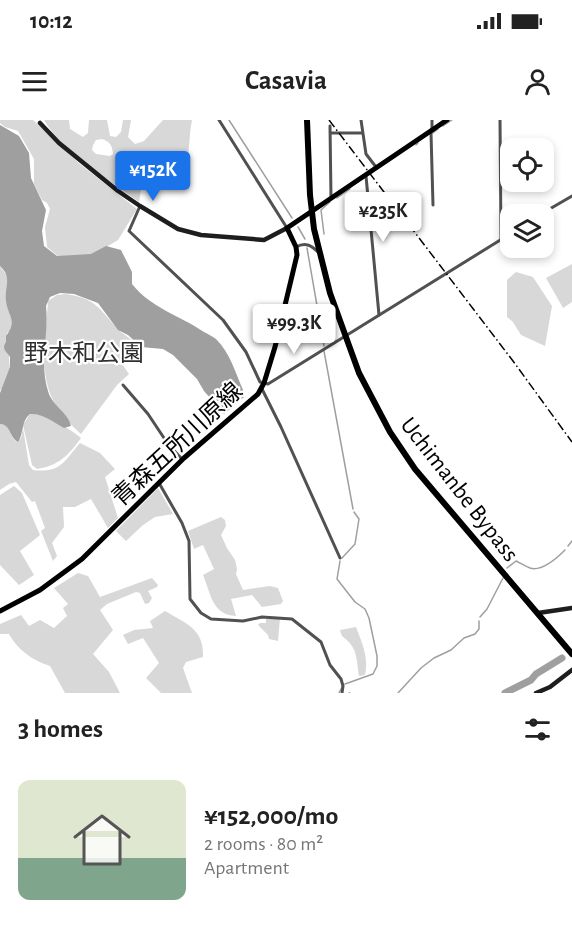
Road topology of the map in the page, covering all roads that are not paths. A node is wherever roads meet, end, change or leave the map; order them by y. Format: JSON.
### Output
{"nodes":[{"id":1,"x":219,"y":120,"type":"edge"},
{"id":2,"x":307,"y":120,"type":"edge"},
{"id":3,"x":361,"y":120,"type":"edge"},
{"id":4,"x":432,"y":120,"type":"edge"},
{"id":5,"x":447,"y":120,"type":"edge"},
{"id":6,"x":500,"y":120,"type":"edge"},
{"id":7,"x":40,"y":123,"type":"dead end"},
{"id":8,"x":330,"y":126,"type":"dead end"},
{"id":9,"x":431,"y":130,"type":"junction"},
{"id":10,"x":331,"y":133,"type":"junction"},
{"id":11,"x":363,"y":133,"type":"junction"},
{"id":12,"x":376,"y":167,"type":"junction"},
{"id":13,"x":366,"y":174,"type":"junction"},
{"id":14,"x":572,"y":196,"type":"edge"},
{"id":15,"x":331,"y":198,"type":"junction"},
{"id":16,"x":501,"y":204,"type":"edge"},
{"id":17,"x":433,"y":205,"type":"dead end"},
{"id":18,"x":140,"y":206,"type":"junction"},
{"id":19,"x":554,"y":207,"type":"edge"},
{"id":20,"x":312,"y":211,"type":"junction"},
{"id":21,"x":287,"y":228,"type":"junction"},
{"id":22,"x":500,"y":240,"type":"edge"},
{"id":23,"x":296,"y":247,"type":"junction"},
{"id":24,"x":319,"y":253,"type":"junction"},
{"id":25,"x":379,"y":315,"type":"junction"},
{"id":26,"x":344,"y":336,"type":"junction"},
{"id":27,"x":123,"y":385,"type":"dead end"},
{"id":28,"x":263,"y":386,"type":"junction"},
{"id":29,"x":182,"y":459,"type":"junction"},
{"id":30,"x":159,"y":483,"type":"junction"},
{"id":31,"x":340,"y":558,"type":"dead end"},
{"id":32,"x":572,"y":608,"type":"edge"},
{"id":33,"x":0,"y":610,"type":"edge"},
{"id":34,"x":538,"y":613,"type":"junction"},
{"id":35,"x":572,"y":654,"type":"edge"},
{"id":36,"x":572,"y":670,"type":"edge"},
{"id":37,"x":342,"y":693,"type":"edge"},
{"id":38,"x":536,"y":693,"type":"edge"}],
"edges":[{"from":1,"to":21,"type":"street"},
{"from":2,"to":20,"type":"highway","name":"Uchimanbe Bypass"},
{"from":3,"to":11,"type":"street"},
{"from":4,"to":9,"type":"street"},
{"from":5,"to":9,"type":"main road"},
{"from":6,"to":16,"type":"street"},
{"from":7,"to":18,"type":"street"},
{"from":8,"to":10,"type":"street"},
{"from":9,"to":12,"type":"main road"},
{"from":9,"to":17,"type":"street"},
{"from":10,"to":11,"type":"street"},
{"from":10,"to":15,"type":"street"},
{"from":11,"to":12,"type":"street"},
{"from":12,"to":13,"type":"main road"},
{"from":13,"to":15,"type":"main road"},
{"from":13,"to":25,"type":"street"},
{"from":14,"to":19,"type":"street"},
{"from":15,"to":20,"type":"main road"},
{"from":18,"to":21,"type":"street"},
{"from":18,"to":28,"type":"street"},
{"from":20,"to":21,"type":"main road"},
{"from":20,"to":24,"type":"highway","name":"Uchimanbe Bypass"},
{"from":21,"to":23,"type":"main road"},
{"from":22,"to":25,"type":"street"},
{"from":23,"to":24,"type":"street"},
{"from":23,"to":28,"type":"main road","name":"青森五所川原線"},
{"from":24,"to":26,"type":"highway","name":"Uchimanbe Bypass"},
{"from":25,"to":26,"type":"street"},
{"from":26,"to":28,"type":"street"},
{"from":26,"to":34,"type":"highway","name":"Uchimanbe Bypass"},
{"from":27,"to":29,"type":"street"},
{"from":28,"to":29,"type":"main road","name":"青森五所川原線"},
{"from":28,"to":31,"type":"street"},
{"from":29,"to":30,"type":"main road","name":"青森五所川原線"},
{"from":30,"to":33,"type":"main road","name":"青森五所川原線"},
{"from":30,"to":37,"type":"street"},
{"from":32,"to":34,"type":"street"},
{"from":34,"to":35,"type":"highway","name":"Uchimanbe Bypass"},
{"from":36,"to":38,"type":"street"}]}
